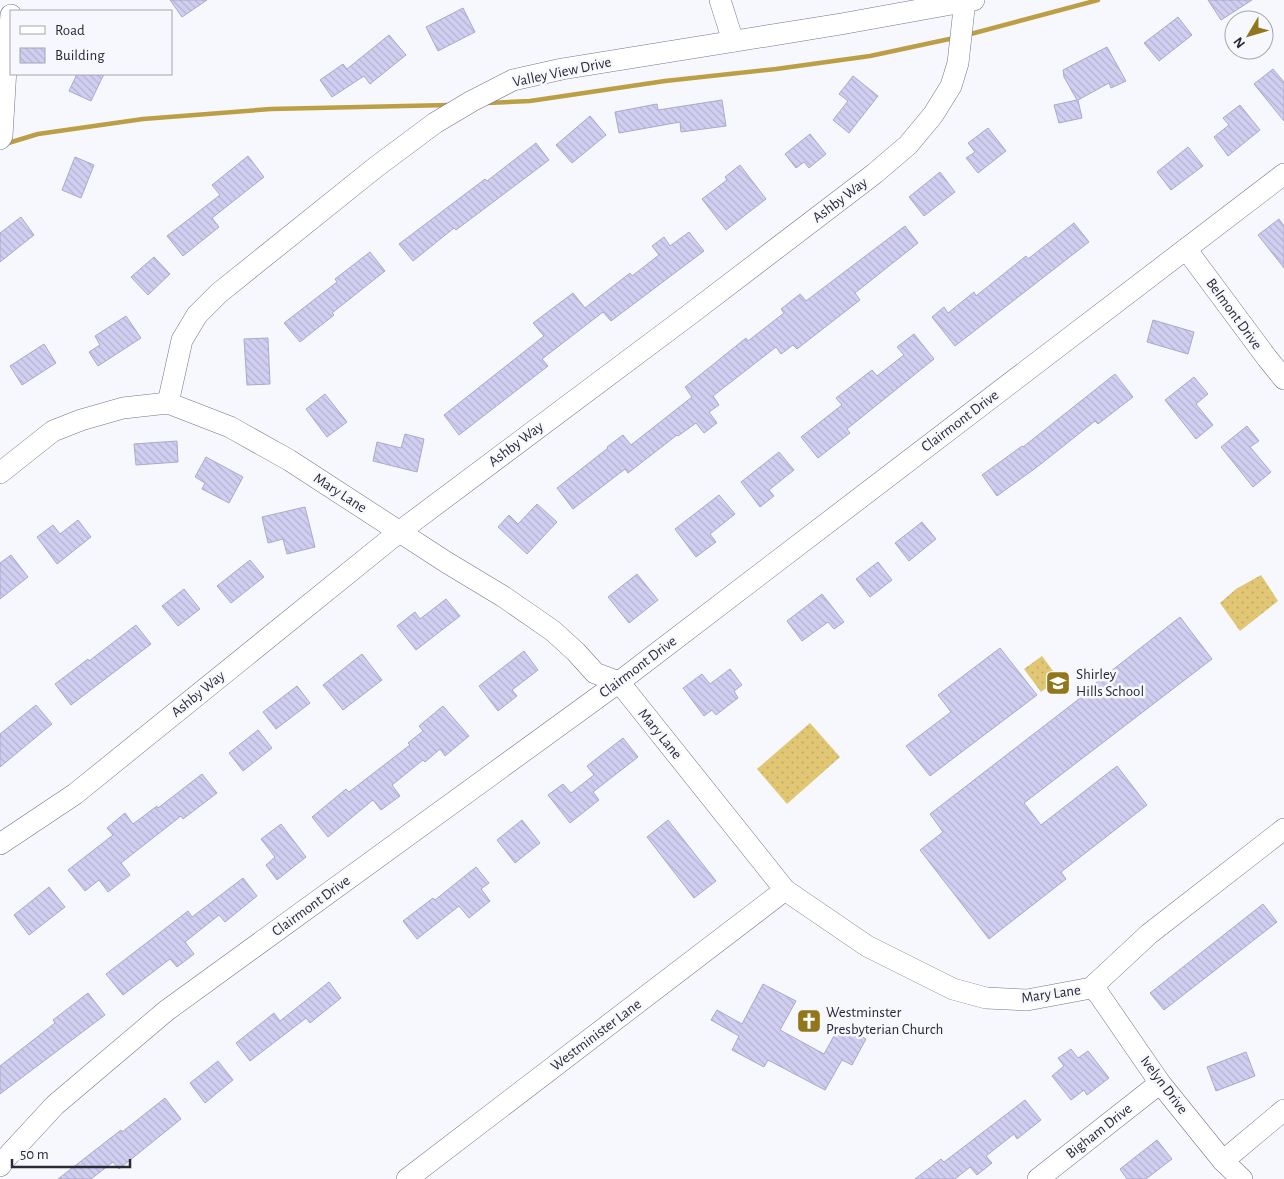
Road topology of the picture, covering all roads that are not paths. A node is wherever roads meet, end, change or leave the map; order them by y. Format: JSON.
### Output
{"nodes":[{"id":1,"x":720,"y":0,"type":"edge"},
{"id":2,"x":968,"y":1,"type":"edge"},
{"id":3,"x":10,"y":22,"type":"edge"},
{"id":4,"x":733,"y":41,"type":"junction"},
{"id":5,"x":3,"y":68,"type":"edge"},
{"id":6,"x":0,"y":139,"type":"edge"},
{"id":7,"x":1284,"y":174,"type":"edge"},
{"id":8,"x":1186,"y":249,"type":"junction"},
{"id":9,"x":1284,"y":379,"type":"edge"},
{"id":10,"x":168,"y":403,"type":"junction"},
{"id":11,"x":0,"y":473,"type":"edge"},
{"id":12,"x":399,"y":532,"type":"junction"},
{"id":13,"x":619,"y":682,"type":"junction"},
{"id":14,"x":1284,"y":829,"type":"edge"},
{"id":15,"x":0,"y":844,"type":"edge"},
{"id":16,"x":785,"y":890,"type":"junction"},
{"id":17,"x":1091,"y":988,"type":"junction"},
{"id":18,"x":1160,"y":1083,"type":"junction"},
{"id":19,"x":1284,"y":1110,"type":"edge"},
{"id":20,"x":1224,"y":1162,"type":"junction"},
{"id":21,"x":0,"y":1166,"type":"edge"},
{"id":22,"x":407,"y":1179,"type":"edge"},
{"id":23,"x":1038,"y":1179,"type":"edge"},
{"id":24,"x":1242,"y":1179,"type":"edge"}],
"edges":[{"from":1,"to":4,"type":"street"},
{"from":2,"to":4,"type":"street","name":"Valley View Drive"},
{"from":2,"to":12,"type":"street","name":"Ashby Way"},
{"from":3,"to":5,"type":"street"},
{"from":4,"to":10,"type":"street","name":"Valley View Drive"},
{"from":5,"to":6,"type":"street"},
{"from":7,"to":8,"type":"street","name":"Clairmont Drive"},
{"from":8,"to":9,"type":"street","name":"Belmont Drive"},
{"from":8,"to":13,"type":"street","name":"Clairmont Drive"},
{"from":10,"to":11,"type":"street","name":"Mary Lane"},
{"from":10,"to":12,"type":"street","name":"Mary Lane"},
{"from":12,"to":13,"type":"street","name":"Mary Lane"},
{"from":12,"to":15,"type":"street","name":"Ashby Way"},
{"from":13,"to":16,"type":"street","name":"Mary Lane"},
{"from":13,"to":21,"type":"street","name":"Clairmont Drive"},
{"from":14,"to":17,"type":"street","name":"Mary Lane"},
{"from":16,"to":17,"type":"street","name":"Mary Lane"},
{"from":16,"to":22,"type":"street","name":"Westminister Lane"},
{"from":17,"to":18,"type":"street","name":"Ivelyn Drive"},
{"from":18,"to":20,"type":"street","name":"Ivelyn Drive"},
{"from":18,"to":23,"type":"street","name":"Bigham Drive"},
{"from":19,"to":20,"type":"street"},
{"from":20,"to":24,"type":"street","name":"Ivelyn Drive"}]}
